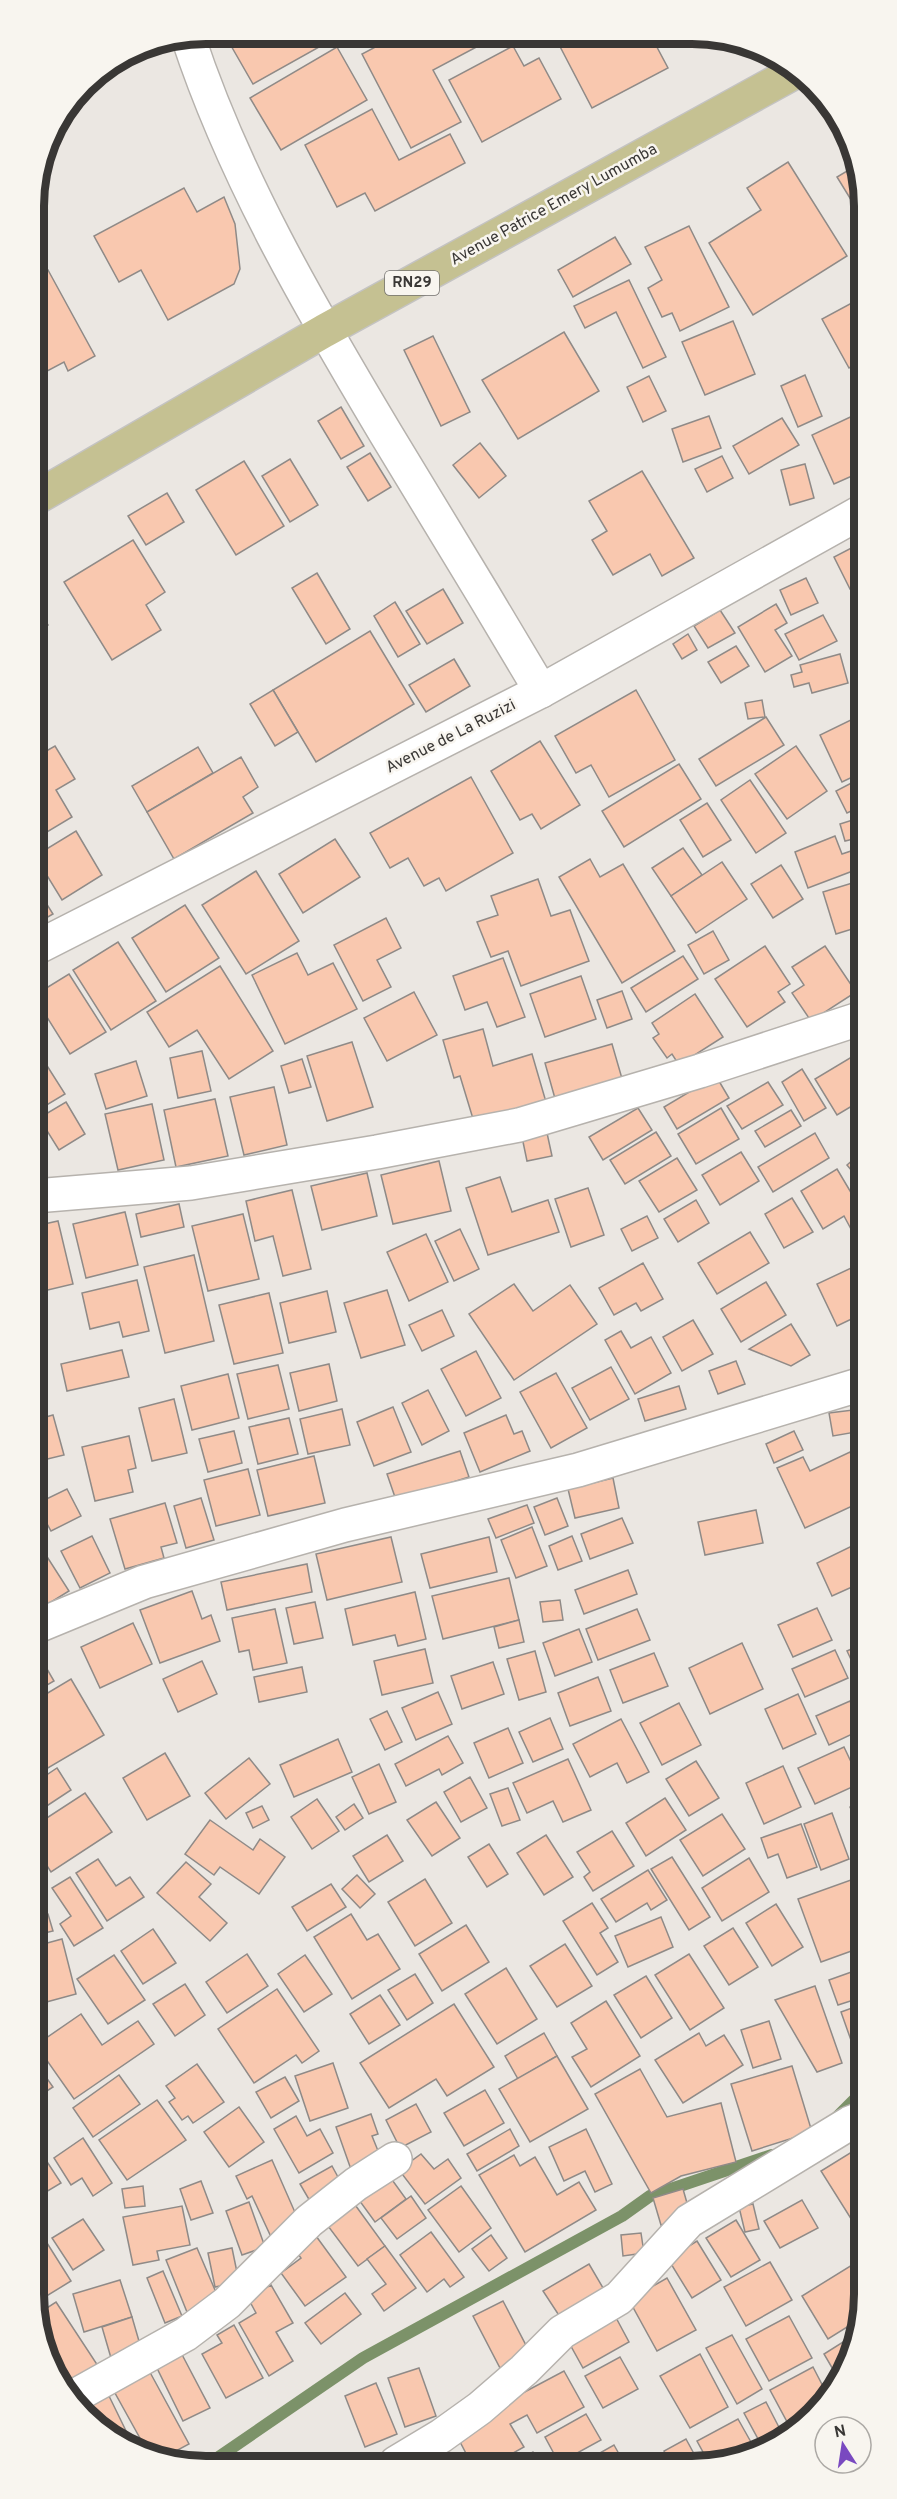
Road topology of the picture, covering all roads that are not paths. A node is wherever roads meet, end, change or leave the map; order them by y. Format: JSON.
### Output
{"nodes":[{"id":1,"x":190,"y":45,"type":"edge"},
{"id":2,"x":788,"y":76,"type":"edge"},
{"id":3,"x":324,"y":331,"type":"junction"},
{"id":4,"x":44,"y":493,"type":"edge"},
{"id":5,"x":854,"y":516,"type":"edge"},
{"id":6,"x":542,"y":691,"type":"junction"},
{"id":7,"x":44,"y":944,"type":"edge"},
{"id":8,"x":854,"y":1021,"type":"edge"},
{"id":9,"x":44,"y":1195,"type":"edge"},
{"id":10,"x":853,"y":1387,"type":"edge"},
{"id":11,"x":44,"y":1623,"type":"edge"},
{"id":12,"x":853,"y":2122,"type":"edge"},
{"id":13,"x":395,"y":2159,"type":"dead end"},
{"id":14,"x":79,"y":2394,"type":"edge"},
{"id":15,"x":408,"y":2456,"type":"edge"}],
"edges":[{"from":1,"to":3,"type":"street"},
{"from":2,"to":3,"type":"main road","name":"Avenue Patrice Emery Lumumba","number":"RN29"},
{"from":3,"to":4,"type":"main road","name":"Avenue Patrice Emery Lumumba","number":"RN29"},
{"from":3,"to":6,"type":"street"},
{"from":5,"to":6,"type":"street","name":"Avenue de La Ruzizi"},
{"from":6,"to":7,"type":"street","name":"Avenue de La Ruzizi"},
{"from":8,"to":9,"type":"street"},
{"from":10,"to":11,"type":"street"},
{"from":12,"to":15,"type":"street"},
{"from":13,"to":14,"type":"street"}]}
